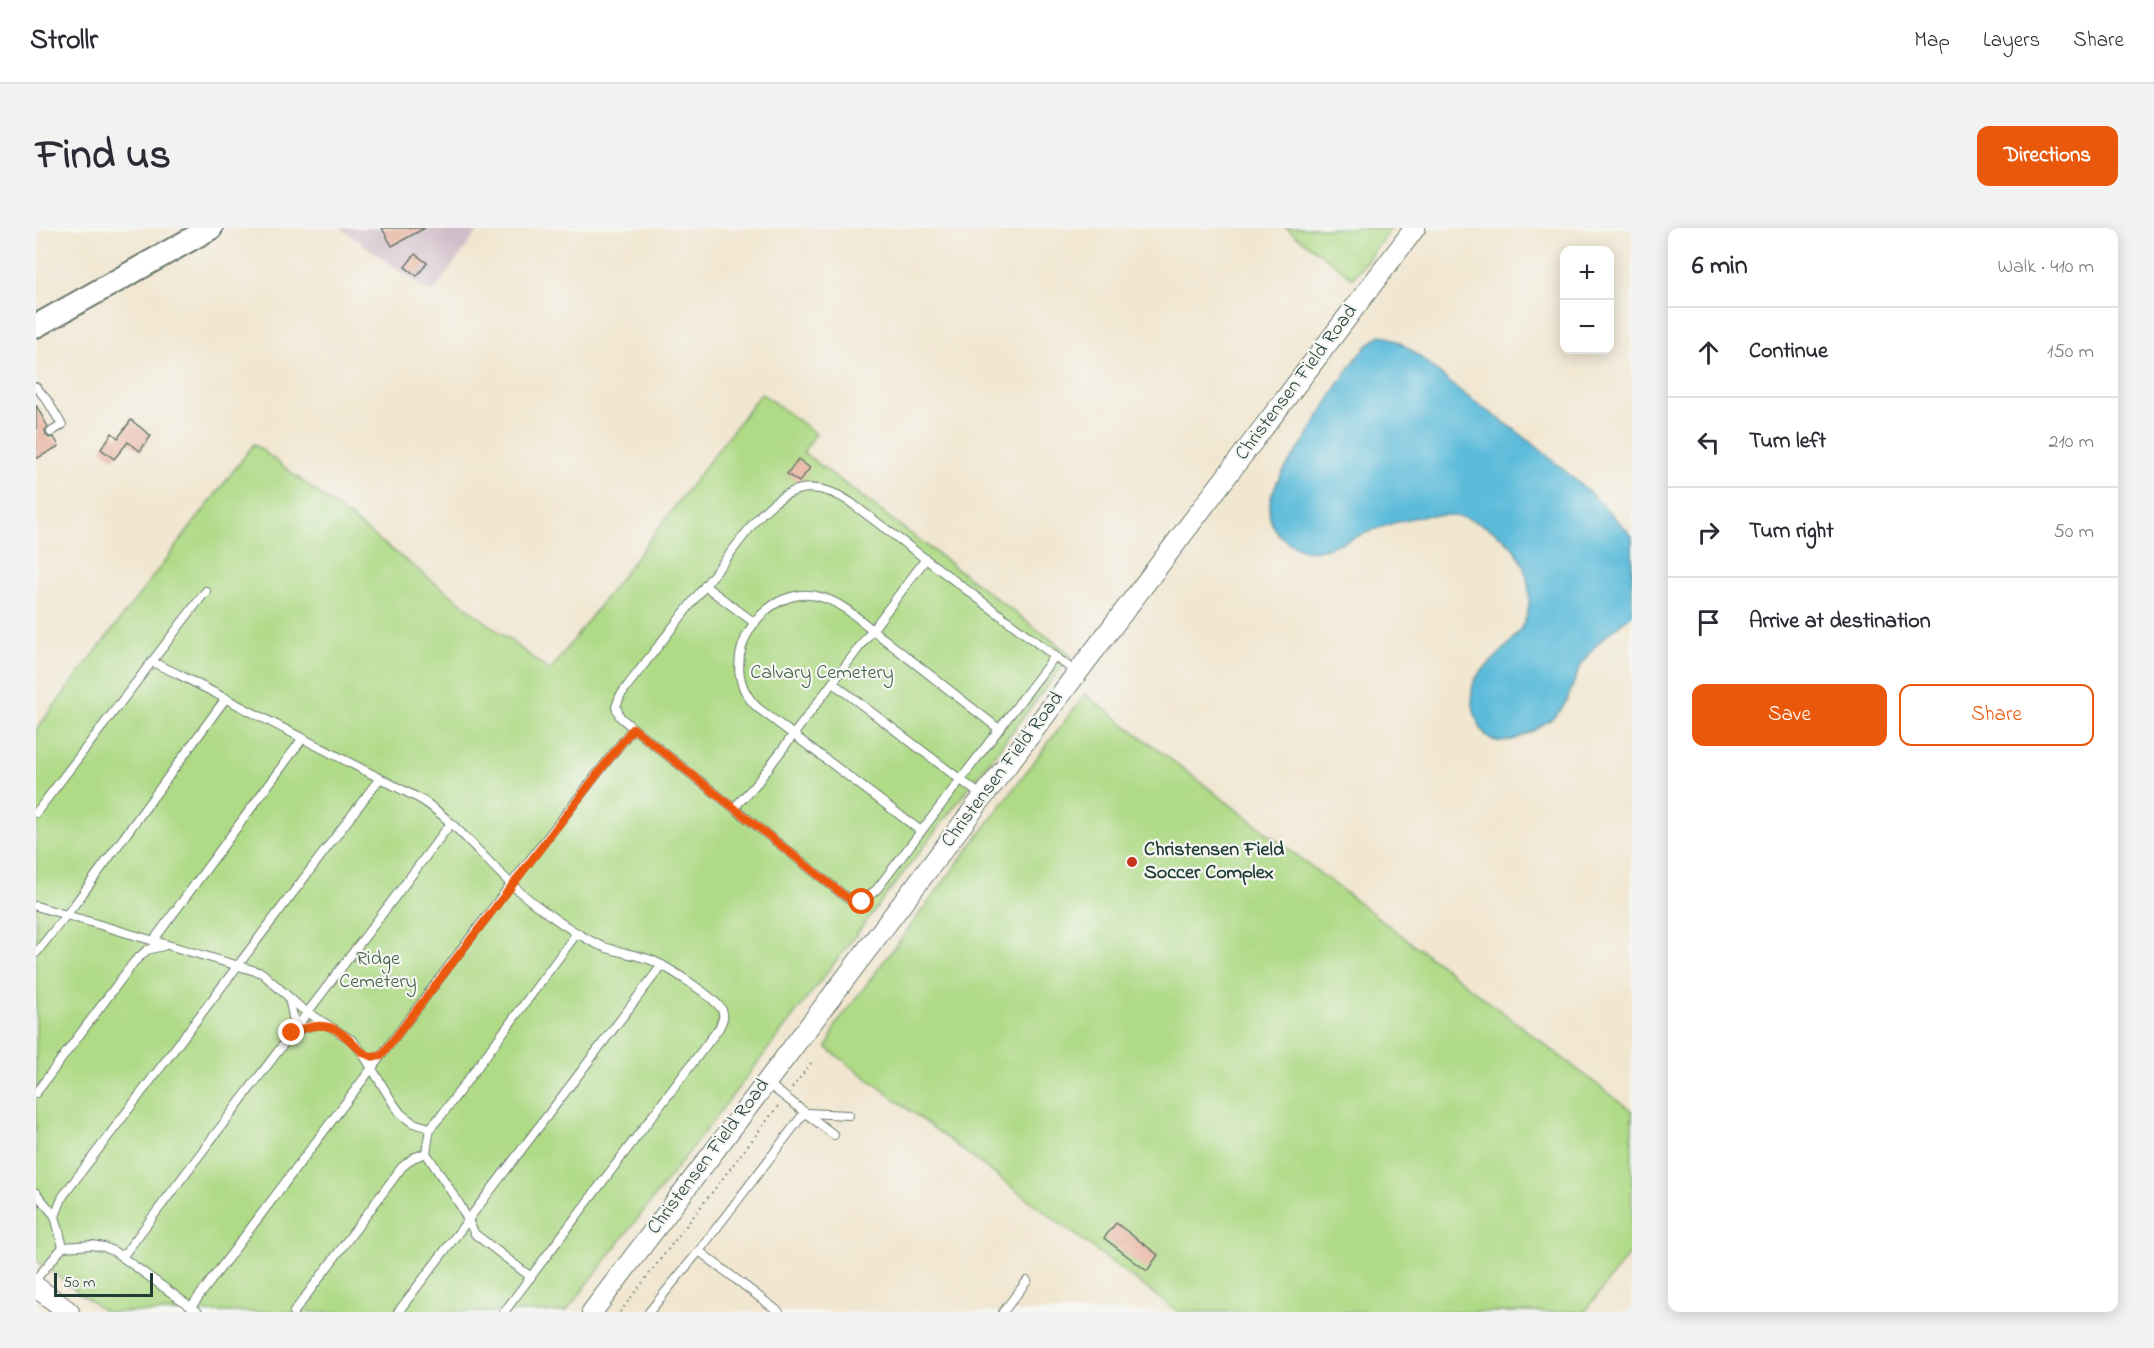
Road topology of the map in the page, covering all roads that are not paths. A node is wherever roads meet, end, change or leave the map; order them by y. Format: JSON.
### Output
{"nodes":[{"id":1,"x":211,"y":228,"type":"edge"},
{"id":2,"x":1415,"y":228,"type":"edge"},
{"id":3,"x":36,"y":326,"type":"edge"},
{"id":4,"x":36,"y":387,"type":"edge"},
{"id":5,"x":51,"y":432,"type":"dead end"},
{"id":6,"x":925,"y":560,"type":"junction"},
{"id":7,"x":705,"y":586,"type":"junction"},
{"id":8,"x":206,"y":591,"type":"dead end"},
{"id":9,"x":754,"y":623,"type":"junction"},
{"id":10,"x":872,"y":631,"type":"junction"},
{"id":11,"x":1055,"y":656,"type":"junction"},
{"id":12,"x":152,"y":662,"type":"junction"},
{"id":13,"x":1077,"y":673,"type":"junction"},
{"id":14,"x":833,"y":683,"type":"junction"},
{"id":15,"x":226,"y":698,"type":"junction"},
{"id":16,"x":633,"y":728,"type":"junction"},
{"id":17,"x":999,"y":729,"type":"junction"},
{"id":18,"x":794,"y":734,"type":"junction"},
{"id":19,"x":303,"y":738,"type":"junction"},
{"id":20,"x":380,"y":778,"type":"junction"},
{"id":21,"x":961,"y":780,"type":"junction"},
{"id":22,"x":983,"y":796,"type":"junction"},
{"id":23,"x":734,"y":808,"type":"junction"},
{"id":24,"x":36,"y":813,"type":"edge"},
{"id":25,"x":451,"y":823,"type":"junction"},
{"id":26,"x":921,"y":831,"type":"junction"},
{"id":27,"x":511,"y":884,"type":"junction"},
{"id":28,"x":36,"y":906,"type":"edge"},
{"id":29,"x":67,"y":915,"type":"junction"},
{"id":30,"x":577,"y":933,"type":"junction"},
{"id":31,"x":153,"y":941,"type":"junction"},
{"id":32,"x":168,"y":946,"type":"junction"},
{"id":33,"x":36,"y":953,"type":"edge"},
{"id":34,"x":238,"y":965,"type":"junction"},
{"id":35,"x":662,"y":965,"type":"junction"},
{"id":36,"x":288,"y":997,"type":"junction"},
{"id":37,"x":307,"y":1013,"type":"junction"},
{"id":38,"x":326,"y":1024,"type":"junction"},
{"id":39,"x":292,"y":1033,"type":"junction"},
{"id":40,"x":363,"y":1054,"type":"junction"},
{"id":41,"x":381,"y":1056,"type":"junction"},
{"id":42,"x":372,"y":1068,"type":"junction"},
{"id":43,"x":766,"y":1083,"type":"junction"},
{"id":44,"x":36,"y":1093,"type":"edge"},
{"id":45,"x":805,"y":1112,"type":"junction"},
{"id":46,"x":849,"y":1115,"type":"dead end"},
{"id":47,"x":430,"y":1128,"type":"junction"},
{"id":48,"x":834,"y":1135,"type":"dead end"},
{"id":49,"x":426,"y":1154,"type":"junction"},
{"id":50,"x":36,"y":1193,"type":"edge"},
{"id":51,"x":55,"y":1216,"type":"junction"},
{"id":52,"x":468,"y":1221,"type":"junction"},
{"id":53,"x":63,"y":1247,"type":"junction"},
{"id":54,"x":699,"y":1251,"type":"junction"},
{"id":55,"x":123,"y":1256,"type":"junction"},
{"id":56,"x":531,"y":1277,"type":"junction"},
{"id":57,"x":36,"y":1280,"type":"edge"},
{"id":58,"x":1028,"y":1281,"type":"dead end"},
{"id":59,"x":36,"y":1287,"type":"edge"},
{"id":60,"x":195,"y":1309,"type":"edge"},
{"id":61,"x":69,"y":1312,"type":"edge"},
{"id":62,"x":294,"y":1312,"type":"edge"},
{"id":63,"x":398,"y":1312,"type":"edge"},
{"id":64,"x":504,"y":1312,"type":"edge"},
{"id":65,"x":592,"y":1312,"type":"edge"},
{"id":66,"x":649,"y":1312,"type":"edge"},
{"id":67,"x":779,"y":1312,"type":"edge"},
{"id":68,"x":1003,"y":1312,"type":"edge"}],
"edges":[{"from":1,"to":3,"type":"main road"},
{"from":2,"to":13,"type":"street","name":"Christensen Field Road"},
{"from":4,"to":5,"type":"lane"},
{"from":6,"to":7,"type":"lane"},
{"from":6,"to":10,"type":"lane"},
{"from":6,"to":11,"type":"lane"},
{"from":7,"to":9,"type":"lane"},
{"from":7,"to":16,"type":"lane"},
{"from":8,"to":12,"type":"lane"},
{"from":9,"to":10,"type":"lane"},
{"from":9,"to":18,"type":"lane"},
{"from":10,"to":14,"type":"lane"},
{"from":10,"to":17,"type":"lane"},
{"from":11,"to":13,"type":"lane"},
{"from":11,"to":17,"type":"lane"},
{"from":12,"to":15,"type":"lane"},
{"from":12,"to":24,"type":"lane"},
{"from":13,"to":22,"type":"street","name":"Christensen Field Road"},
{"from":14,"to":18,"type":"lane"},
{"from":14,"to":21,"type":"lane"},
{"from":15,"to":19,"type":"lane"},
{"from":15,"to":29,"type":"lane"},
{"from":16,"to":23,"type":"lane"},
{"from":16,"to":27,"type":"lane"},
{"from":17,"to":21,"type":"lane"},
{"from":18,"to":23,"type":"lane"},
{"from":18,"to":26,"type":"lane"},
{"from":19,"to":20,"type":"lane"},
{"from":19,"to":31,"type":"lane"},
{"from":20,"to":25,"type":"lane"},
{"from":20,"to":34,"type":"lane"},
{"from":21,"to":22,"type":"lane"},
{"from":21,"to":26,"type":"lane"},
{"from":22,"to":43,"type":"street","name":"Christensen Field Road"},
{"from":23,"to":26,"type":"lane"},
{"from":25,"to":27,"type":"lane"},
{"from":25,"to":37,"type":"lane"},
{"from":27,"to":30,"type":"lane"},
{"from":27,"to":41,"type":"lane"},
{"from":28,"to":29,"type":"lane"},
{"from":29,"to":31,"type":"lane"},
{"from":29,"to":33,"type":"lane"},
{"from":30,"to":35,"type":"lane"},
{"from":30,"to":47,"type":"lane"},
{"from":31,"to":32,"type":"lane"},
{"from":32,"to":34,"type":"lane"},
{"from":32,"to":44,"type":"lane"},
{"from":34,"to":36,"type":"lane"},
{"from":34,"to":51,"type":"lane"},
{"from":35,"to":52,"type":"lane"},
{"from":35,"to":56,"type":"lane"},
{"from":36,"to":37,"type":"lane"},
{"from":36,"to":39,"type":"lane"},
{"from":37,"to":38,"type":"lane"},
{"from":37,"to":39,"type":"lane"},
{"from":38,"to":39,"type":"lane"},
{"from":38,"to":40,"type":"lane"},
{"from":39,"to":55,"type":"lane"},
{"from":40,"to":41,"type":"lane"},
{"from":40,"to":42,"type":"lane"},
{"from":41,"to":42,"type":"lane"},
{"from":42,"to":47,"type":"lane"},
{"from":42,"to":60,"type":"lane"},
{"from":43,"to":45,"type":"lane"},
{"from":43,"to":65,"type":"street","name":"Christensen Field Road"},
{"from":45,"to":46,"type":"lane"},
{"from":45,"to":48,"type":"lane"},
{"from":45,"to":54,"type":"lane"},
{"from":47,"to":49,"type":"lane"},
{"from":49,"to":52,"type":"lane"},
{"from":49,"to":62,"type":"lane"},
{"from":50,"to":51,"type":"lane"},
{"from":51,"to":53,"type":"lane"},
{"from":52,"to":56,"type":"lane"},
{"from":52,"to":63,"type":"lane"},
{"from":53,"to":55,"type":"lane"},
{"from":53,"to":57,"type":"lane"},
{"from":54,"to":66,"type":"lane"},
{"from":54,"to":67,"type":"lane"},
{"from":55,"to":60,"type":"lane"},
{"from":56,"to":64,"type":"lane"},
{"from":58,"to":68,"type":"lane"},
{"from":59,"to":61,"type":"street"}]}
